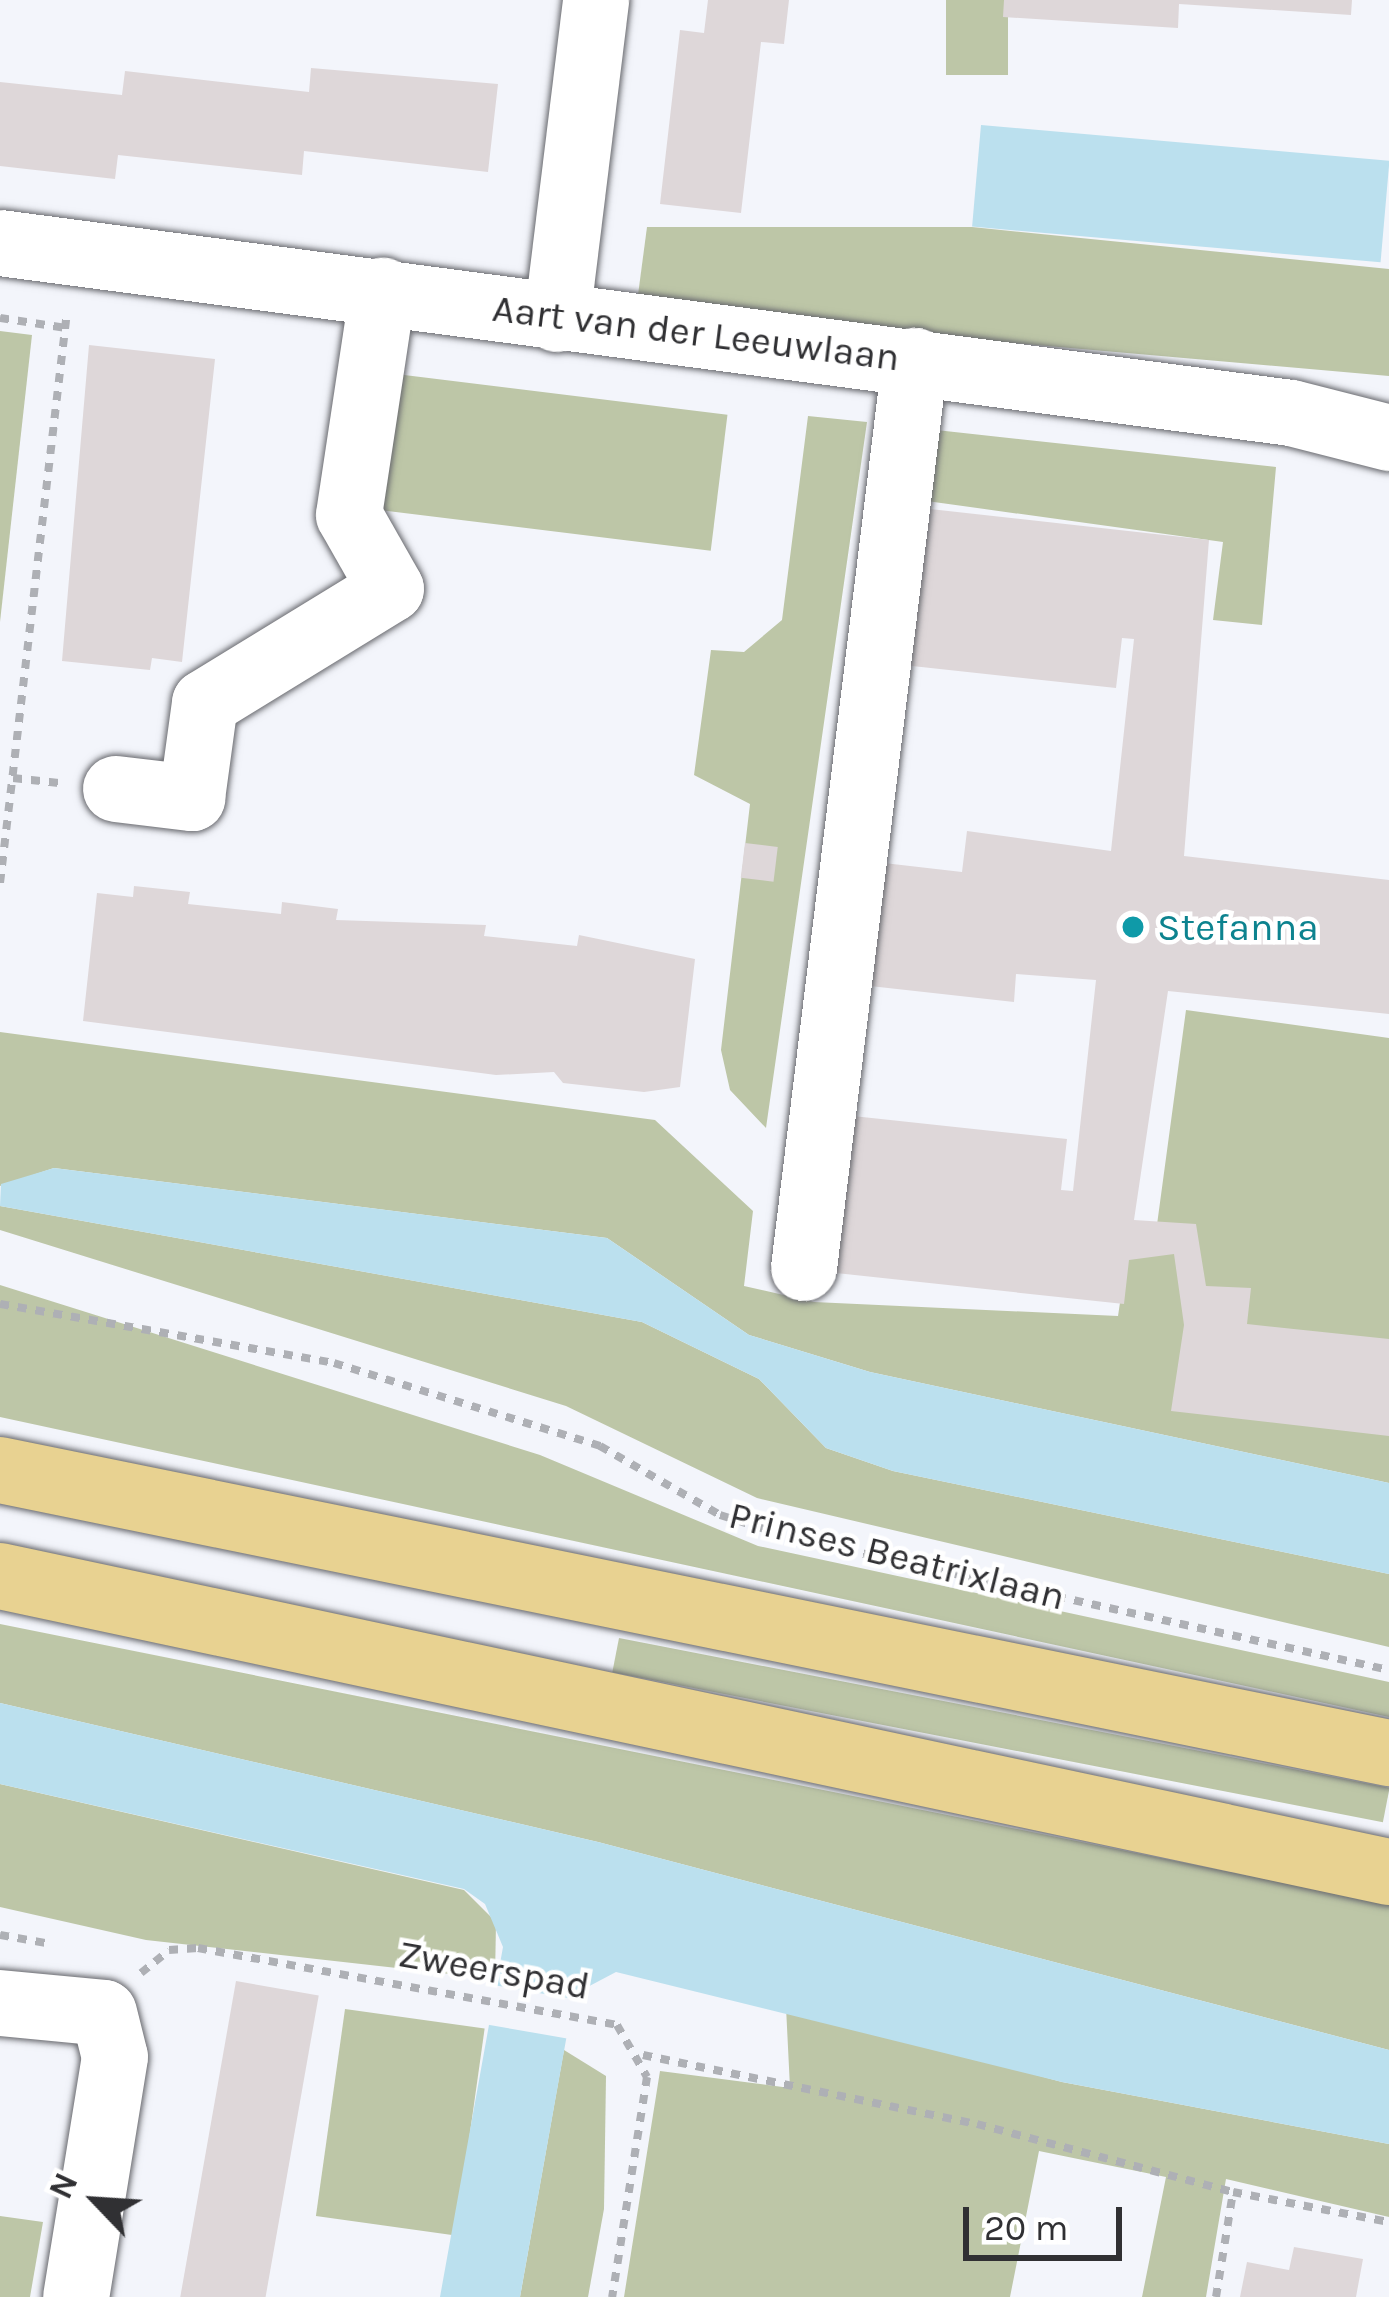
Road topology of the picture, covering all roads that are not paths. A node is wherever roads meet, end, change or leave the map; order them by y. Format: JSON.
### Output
{"nodes":[{"id":1,"x":596,"y":0,"type":"edge"},
{"id":2,"x":0,"y":243,"type":"edge"},
{"id":3,"x":383,"y":291,"type":"junction"},
{"id":4,"x":557,"y":319,"type":"junction"},
{"id":5,"x":915,"y":361,"type":"junction"},
{"id":6,"x":1389,"y":438,"type":"edge"},
{"id":7,"x":116,"y":789,"type":"dead end"},
{"id":8,"x":804,"y":1268,"type":"dead end"},
{"id":9,"x":0,"y":1470,"type":"edge"},
{"id":10,"x":0,"y":1576,"type":"edge"},
{"id":11,"x":1389,"y":1753,"type":"edge"},
{"id":12,"x":1389,"y":1872,"type":"edge"},
{"id":13,"x":0,"y":2003,"type":"edge"},
{"id":14,"x":76,"y":2297,"type":"edge"}],
"edges":[{"from":1,"to":4,"type":"street"},
{"from":2,"to":3,"type":"street","name":"Aart van der Leeuwlaan"},
{"from":3,"to":4,"type":"street","name":"Aart van der Leeuwlaan"},
{"from":3,"to":7,"type":"street"},
{"from":4,"to":5,"type":"street","name":"Aart van der Leeuwlaan"},
{"from":5,"to":6,"type":"street","name":"Aart van der Leeuwlaan"},
{"from":5,"to":8,"type":"street"},
{"from":9,"to":11,"type":"main road"},
{"from":10,"to":12,"type":"main road"},
{"from":13,"to":14,"type":"street"}]}
